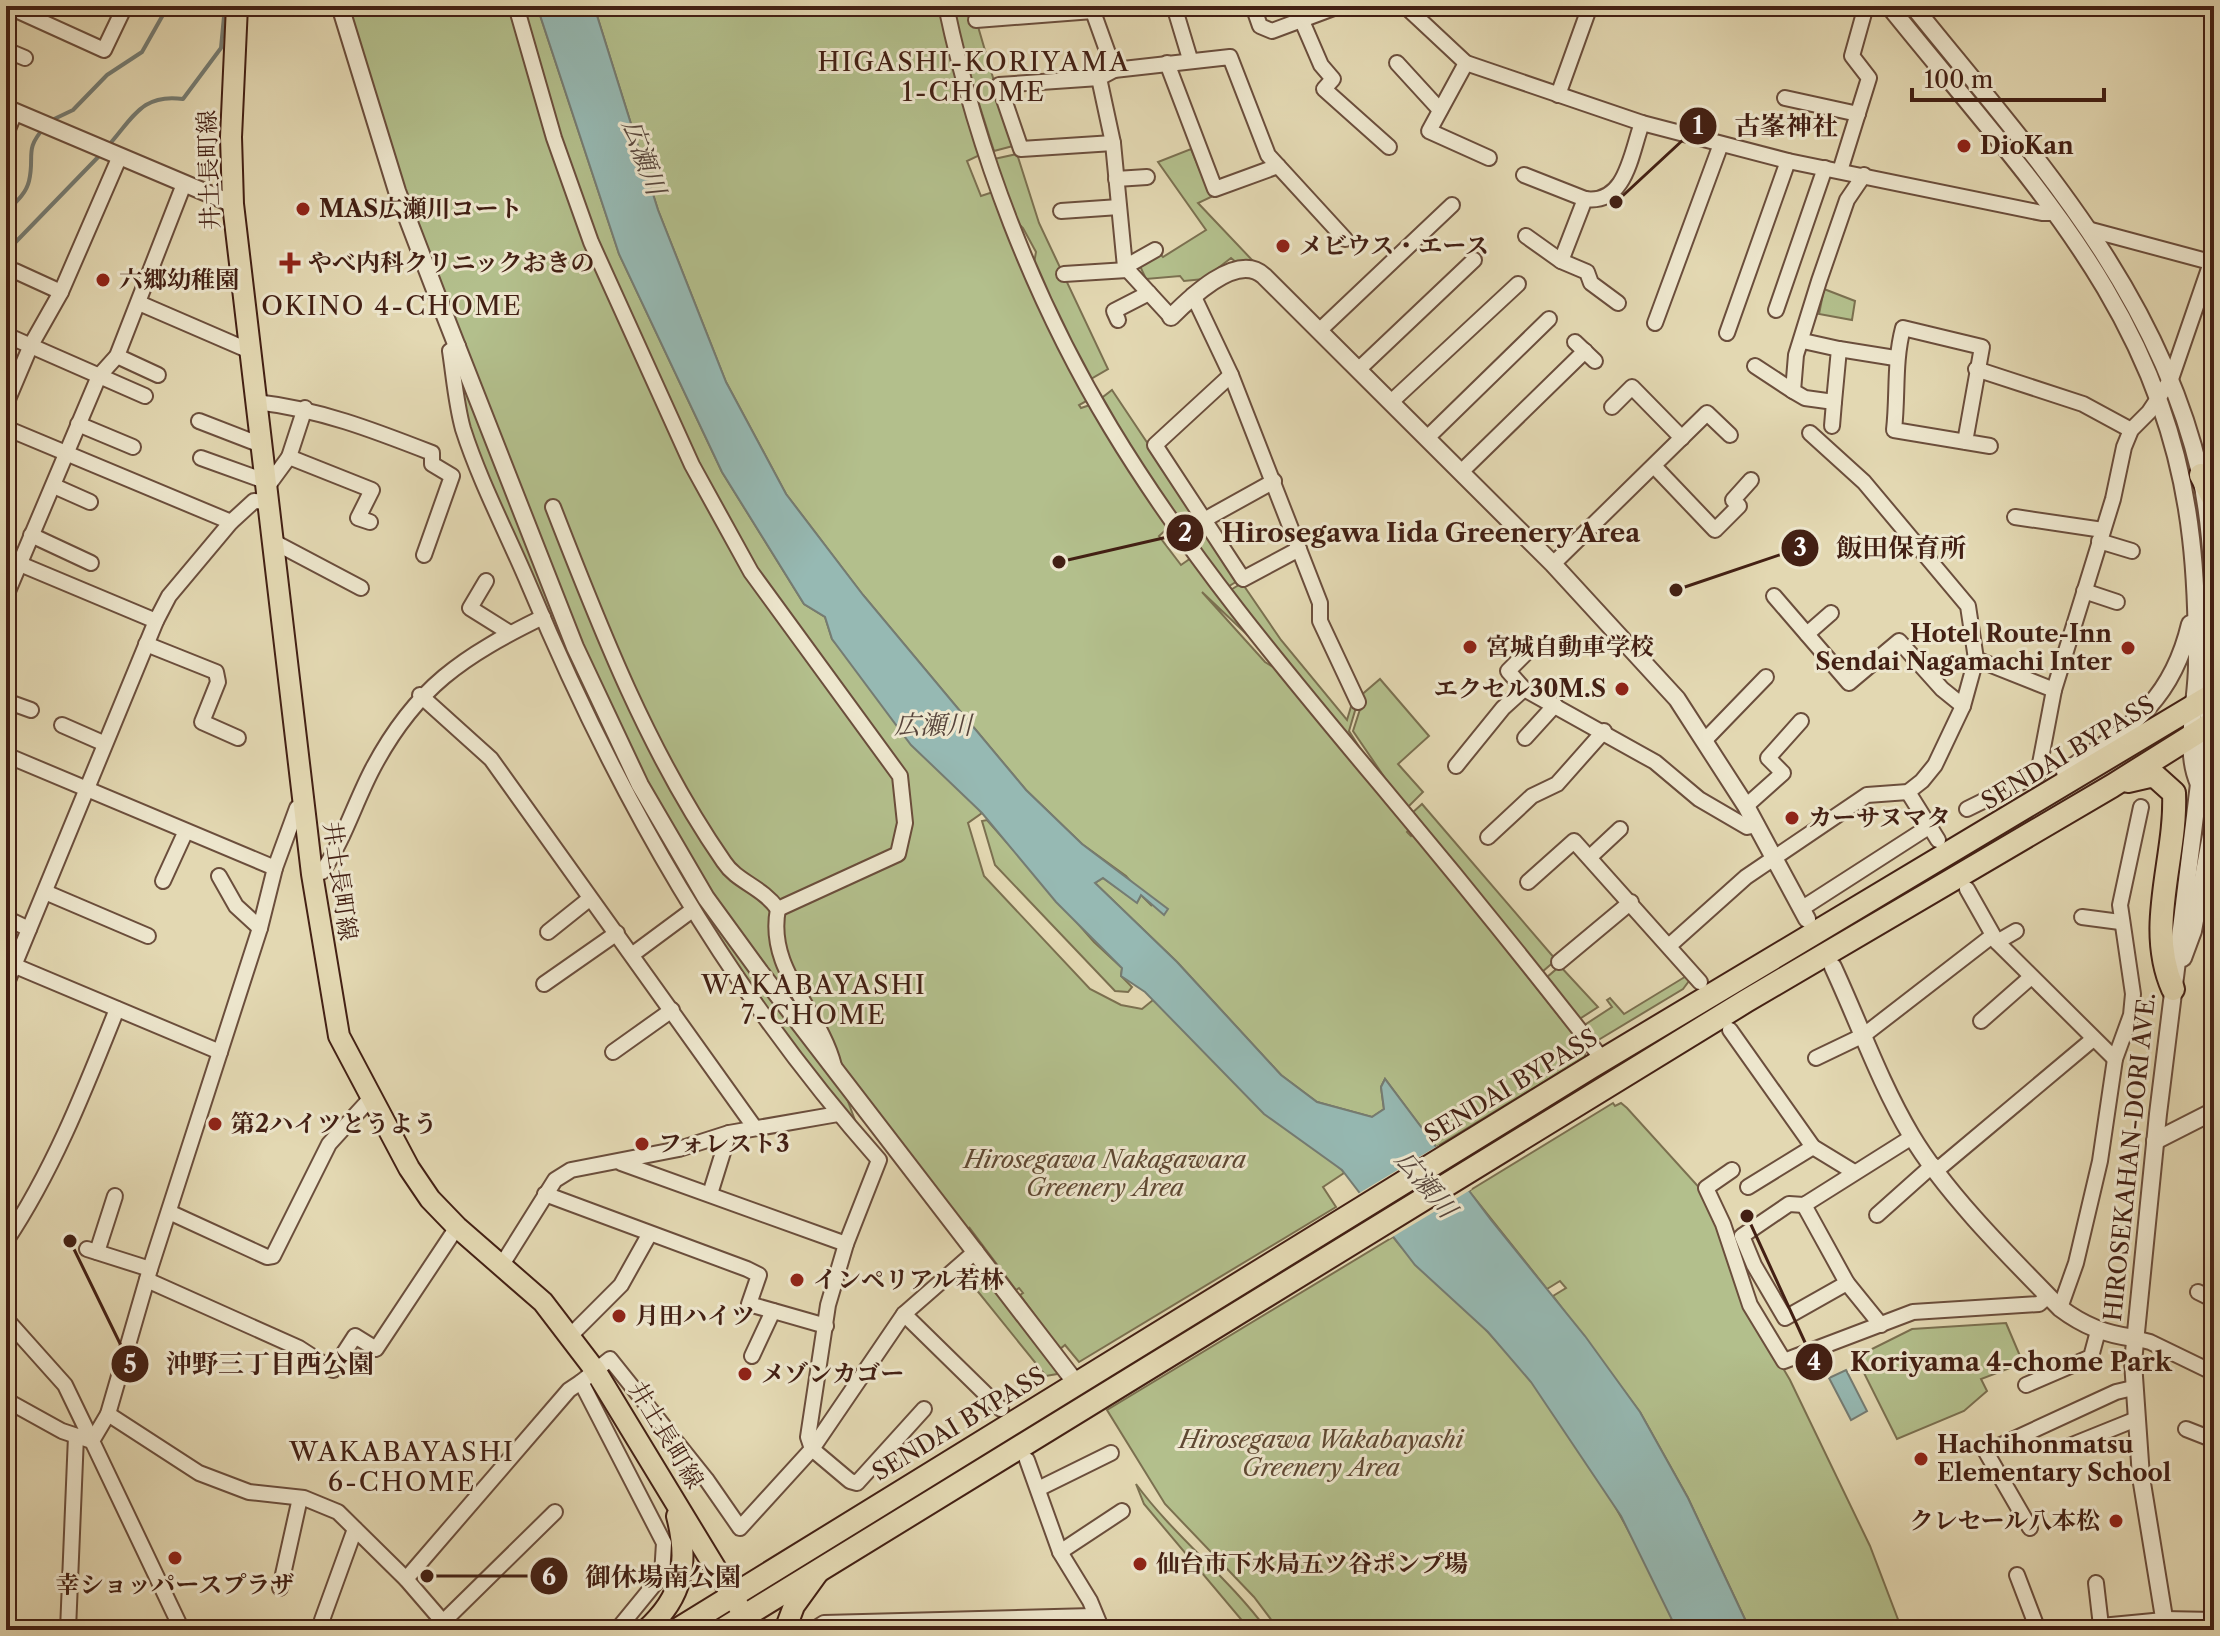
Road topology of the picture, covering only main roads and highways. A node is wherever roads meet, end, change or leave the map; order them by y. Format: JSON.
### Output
{"nodes":[{"id":1,"x":237,"y":6,"type":"edge"},
{"id":2,"x":2201,"y":475,"type":"road end"},
{"id":3,"x":2214,"y":500,"type":"edge"},
{"id":4,"x":2207,"y":699,"type":"edge"},
{"id":5,"x":2205,"y":727,"type":"edge"},
{"id":6,"x":2112,"y":786,"type":"junction"},
{"id":7,"x":2174,"y":979,"type":"road end"},
{"id":8,"x":671,"y":1494,"type":"junction"},
{"id":9,"x":820,"y":1570,"type":"junction"},
{"id":10,"x":743,"y":1614,"type":"edge"},
{"id":11,"x":646,"y":1630,"type":"edge"},
{"id":12,"x":677,"y":1630,"type":"edge"},
{"id":13,"x":722,"y":1630,"type":"edge"},
{"id":14,"x":785,"y":1630,"type":"edge"}],
"edges":[{"from":1,"to":8,"type":"main road","name":"井土長町線"},
{"from":2,"to":3,"type":"highway"},
{"from":4,"to":10,"type":"highway","name":"SENDAI BYPASS"},
{"from":5,"to":6,"type":"highway","name":"SENDAI BYPASS"},
{"from":6,"to":7,"type":"highway"},
{"from":6,"to":9,"type":"highway","name":"SENDAI BYPASS"},
{"from":8,"to":10,"type":"main road","name":"井土長町線"},
{"from":8,"to":11,"type":"main road"},
{"from":9,"to":10,"type":"highway","name":"SENDAI BYPASS"},
{"from":9,"to":14,"type":"main road"},
{"from":10,"to":12,"type":"highway","name":"SENDAI BYPASS"},
{"from":10,"to":13,"type":"highway","name":"SENDAI BYPASS"}]}
